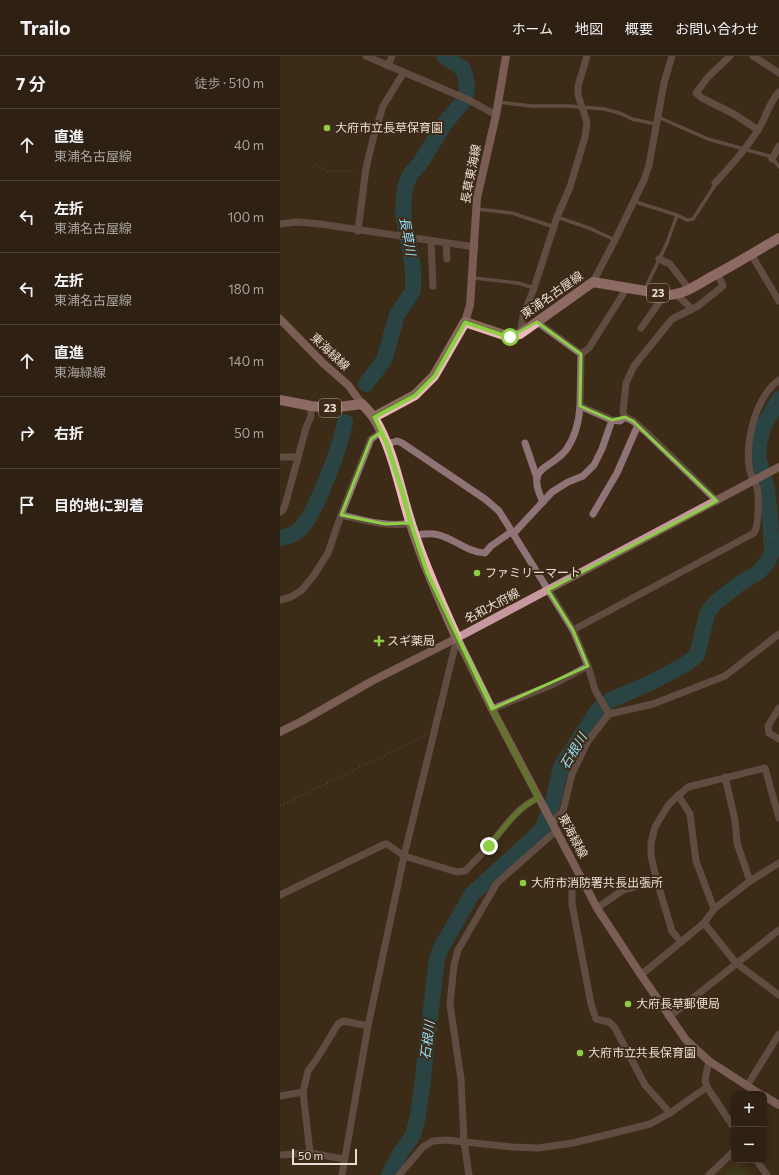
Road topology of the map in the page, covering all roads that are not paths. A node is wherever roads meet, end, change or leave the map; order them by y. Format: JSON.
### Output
{"nodes":[{"id":1,"x":366,"y":56,"type":"edge"},
{"id":2,"x":392,"y":56,"type":"edge"},
{"id":3,"x":506,"y":56,"type":"edge"},
{"id":4,"x":587,"y":56,"type":"edge"},
{"id":5,"x":672,"y":56,"type":"edge"},
{"id":6,"x":730,"y":56,"type":"edge"},
{"id":7,"x":753,"y":56,"type":"edge"},
{"id":8,"x":388,"y":66,"type":"junction"},
{"id":9,"x":404,"y":72,"type":"junction"},
{"id":10,"x":779,"y":73,"type":"edge"},
{"id":11,"x":779,"y":92,"type":"edge"},
{"id":12,"x":498,"y":102,"type":"junction"},
{"id":13,"x":582,"y":107,"type":"junction"},
{"id":14,"x":496,"y":115,"type":"junction"},
{"id":15,"x":657,"y":116,"type":"junction"},
{"id":16,"x":656,"y":124,"type":"junction"},
{"id":17,"x":758,"y":130,"type":"junction"},
{"id":18,"x":779,"y":146,"type":"edge"},
{"id":19,"x":745,"y":150,"type":"junction"},
{"id":20,"x":772,"y":158,"type":"junction"},
{"id":21,"x":779,"y":167,"type":"edge"},
{"id":22,"x":715,"y":183,"type":"joint"},
{"id":23,"x":634,"y":200,"type":"junction"},
{"id":24,"x":477,"y":209,"type":"junction"},
{"id":25,"x":677,"y":215,"type":"junction"},
{"id":26,"x":557,"y":217,"type":"junction"},
{"id":27,"x":280,"y":224,"type":"edge"},
{"id":28,"x":554,"y":227,"type":"junction"},
{"id":29,"x":358,"y":231,"type":"junction"},
{"id":30,"x":779,"y":238,"type":"edge"},
{"id":31,"x":615,"y":240,"type":"junction"},
{"id":32,"x":431,"y":241,"type":"junction"},
{"id":33,"x":446,"y":243,"type":"junction"},
{"id":34,"x":474,"y":247,"type":"junction"},
{"id":35,"x":751,"y":254,"type":"junction"},
{"id":36,"x":447,"y":259,"type":"dead end"},
{"id":37,"x":659,"y":259,"type":"junction"},
{"id":38,"x":718,"y":274,"type":"junction"},
{"id":39,"x":472,"y":278,"type":"junction"},
{"id":40,"x":593,"y":282,"type":"junction"},
{"id":41,"x":433,"y":286,"type":"dead end"},
{"id":42,"x":534,"y":288,"type":"junction"},
{"id":43,"x":625,"y":288,"type":"junction"},
{"id":44,"x":689,"y":289,"type":"junction"},
{"id":45,"x":644,"y":291,"type":"junction"},
{"id":46,"x":664,"y":294,"type":"junction"},
{"id":47,"x":677,"y":294,"type":"junction"},
{"id":48,"x":779,"y":301,"type":"edge"},
{"id":49,"x":691,"y":310,"type":"junction"},
{"id":50,"x":280,"y":319,"type":"edge"},
{"id":51,"x":465,"y":322,"type":"junction"},
{"id":52,"x":537,"y":322,"type":"junction"},
{"id":53,"x":641,"y":328,"type":"dead end"},
{"id":54,"x":520,"y":334,"type":"junction"},
{"id":55,"x":581,"y":354,"type":"junction"},
{"id":56,"x":779,"y":380,"type":"edge"},
{"id":57,"x":280,"y":400,"type":"edge"},
{"id":58,"x":362,"y":404,"type":"junction"},
{"id":59,"x":311,"y":406,"type":"junction"},
{"id":60,"x":580,"y":406,"type":"junction"},
{"id":61,"x":374,"y":417,"type":"junction"},
{"id":62,"x":625,"y":417,"type":"junction"},
{"id":63,"x":612,"y":420,"type":"junction"},
{"id":64,"x":638,"y":425,"type":"junction"},
{"id":65,"x":382,"y":432,"type":"junction"},
{"id":66,"x":525,"y":443,"type":"dead end"},
{"id":67,"x":387,"y":444,"type":"junction"},
{"id":68,"x":280,"y":457,"type":"edge"},
{"id":69,"x":298,"y":457,"type":"junction"},
{"id":70,"x":779,"y":467,"type":"edge"},
{"id":71,"x":537,"y":478,"type":"junction"},
{"id":72,"x":756,"y":479,"type":"junction"},
{"id":73,"x":717,"y":501,"type":"junction"},
{"id":74,"x":543,"y":502,"type":"junction"},
{"id":75,"x":280,"y":512,"type":"edge"},
{"id":76,"x":593,"y":514,"type":"dead end"},
{"id":77,"x":341,"y":515,"type":"junction"},
{"id":78,"x":411,"y":523,"type":"junction"},
{"id":79,"x":512,"y":533,"type":"junction"},
{"id":80,"x":415,"y":536,"type":"junction"},
{"id":81,"x":547,"y":590,"type":"junction"},
{"id":82,"x":280,"y":600,"type":"edge"},
{"id":83,"x":572,"y":630,"type":"junction"},
{"id":84,"x":779,"y":635,"type":"edge"},
{"id":85,"x":457,"y":638,"type":"junction"},
{"id":86,"x":588,"y":666,"type":"junction"},
{"id":87,"x":779,"y":708,"type":"edge"},
{"id":88,"x":492,"y":709,"type":"junction"},
{"id":89,"x":609,"y":714,"type":"junction"},
{"id":90,"x":280,"y":732,"type":"edge"},
{"id":91,"x":779,"y":739,"type":"edge"},
{"id":92,"x":725,"y":777,"type":"junction"},
{"id":93,"x":678,"y":795,"type":"junction"},
{"id":94,"x":540,"y":801,"type":"junction"},
{"id":95,"x":779,"y":818,"type":"edge"},
{"id":96,"x":552,"y":822,"type":"junction"},
{"id":97,"x":557,"y":830,"type":"junction"},
{"id":98,"x":404,"y":856,"type":"junction"},
{"id":99,"x":779,"y":863,"type":"edge"},
{"id":100,"x":581,"y":877,"type":"junction"},
{"id":101,"x":657,"y":881,"type":"junction"},
{"id":102,"x":750,"y":881,"type":"junction"},
{"id":103,"x":280,"y":895,"type":"edge"},
{"id":104,"x":597,"y":908,"type":"junction"},
{"id":105,"x":714,"y":909,"type":"junction"},
{"id":106,"x":704,"y":923,"type":"junction"},
{"id":107,"x":779,"y":930,"type":"edge"},
{"id":108,"x":681,"y":942,"type":"junction"},
{"id":109,"x":736,"y":964,"type":"junction"},
{"id":110,"x":641,"y":976,"type":"junction"},
{"id":111,"x":779,"y":995,"type":"edge"},
{"id":112,"x":669,"y":1017,"type":"junction"},
{"id":113,"x":368,"y":1026,"type":"junction"},
{"id":114,"x":779,"y":1034,"type":"edge"},
{"id":115,"x":709,"y":1061,"type":"junction"},
{"id":116,"x":746,"y":1086,"type":"junction"},
{"id":117,"x":707,"y":1087,"type":"junction"},
{"id":118,"x":755,"y":1091,"type":"edge"},
{"id":119,"x":303,"y":1092,"type":"junction"},
{"id":120,"x":280,"y":1096,"type":"edge"},
{"id":121,"x":767,"y":1098,"type":"edge"},
{"id":122,"x":779,"y":1105,"type":"edge"},
{"id":123,"x":670,"y":1113,"type":"junction"},
{"id":124,"x":733,"y":1127,"type":"edge"},
{"id":125,"x":464,"y":1142,"type":"junction"},
{"id":126,"x":310,"y":1153,"type":"junction"},
{"id":127,"x":731,"y":1154,"type":"edge"},
{"id":128,"x":280,"y":1156,"type":"edge"},
{"id":129,"x":344,"y":1158,"type":"junction"},
{"id":130,"x":758,"y":1163,"type":"edge"},
{"id":131,"x":342,"y":1175,"type":"edge"},
{"id":132,"x":399,"y":1175,"type":"edge"},
{"id":133,"x":469,"y":1175,"type":"edge"},
{"id":134,"x":709,"y":1175,"type":"edge"},
{"id":135,"x":767,"y":1175,"type":"edge"}],
"edges":[{"from":1,"to":8,"type":"street"},
{"from":2,"to":8,"type":"street"},
{"from":3,"to":12,"type":"main road","name":"長草東海線"},
{"from":4,"to":13,"type":"street"},
{"from":5,"to":15,"type":"street"},
{"from":6,"to":17,"type":"street"},
{"from":7,"to":10,"type":"street"},
{"from":8,"to":9,"type":"street"},
{"from":9,"to":14,"type":"street"},
{"from":9,"to":29,"type":"street"},
{"from":11,"to":17,"type":"street"},
{"from":12,"to":13,"type":"lane"},
{"from":12,"to":14,"type":"main road","name":"長草東海線"},
{"from":13,"to":16,"type":"lane"},
{"from":13,"to":26,"type":"street"},
{"from":14,"to":24,"type":"main road","name":"長草東海線"},
{"from":15,"to":16,"type":"street"},
{"from":15,"to":19,"type":"lane"},
{"from":16,"to":23,"type":"street"},
{"from":17,"to":19,"type":"street"},
{"from":18,"to":20,"type":"street"},
{"from":19,"to":20,"type":"lane"},
{"from":19,"to":22,"type":"street"},
{"from":20,"to":21,"type":"lane"},
{"from":22,"to":25,"type":"lane"},
{"from":23,"to":25,"type":"lane"},
{"from":23,"to":31,"type":"street"},
{"from":24,"to":28,"type":"lane"},
{"from":24,"to":34,"type":"main road","name":"長草東海線"},
{"from":25,"to":37,"type":"lane"},
{"from":26,"to":28,"type":"street"},
{"from":26,"to":31,"type":"lane"},
{"from":27,"to":29,"type":"street"},
{"from":28,"to":42,"type":"street"},
{"from":29,"to":32,"type":"street"},
{"from":30,"to":35,"type":"main road","name":"東浦名古屋線","number":"23"},
{"from":31,"to":40,"type":"street"},
{"from":32,"to":33,"type":"street"},
{"from":32,"to":41,"type":"street"},
{"from":33,"to":34,"type":"street"},
{"from":33,"to":36,"type":"street"},
{"from":34,"to":39,"type":"main road","name":"長草東海線"},
{"from":35,"to":38,"type":"main road","name":"東浦名古屋線","number":"23"},
{"from":35,"to":48,"type":"street"},
{"from":37,"to":44,"type":"street"},
{"from":37,"to":45,"type":"lane"},
{"from":38,"to":44,"type":"main road","name":"東浦名古屋線","number":"23"},
{"from":38,"to":49,"type":"street"},
{"from":39,"to":42,"type":"lane"},
{"from":39,"to":51,"type":"main road","name":"長草東海線"},
{"from":40,"to":43,"type":"main road","name":"東浦名古屋線","number":"23"},
{"from":40,"to":52,"type":"main road","name":"東浦名古屋線"},
{"from":42,"to":54,"type":"street"},
{"from":43,"to":45,"type":"main road","name":"東浦名古屋線","number":"23"},
{"from":43,"to":55,"type":"street"},
{"from":44,"to":47,"type":"main road","name":"東浦名古屋線","number":"23"},
{"from":45,"to":46,"type":"main road","name":"東浦名古屋線","number":"23"},
{"from":46,"to":47,"type":"main road","name":"東浦名古屋線","number":"23"},
{"from":46,"to":53,"type":"street"},
{"from":47,"to":49,"type":"street"},
{"from":49,"to":62,"type":"street"},
{"from":50,"to":58,"type":"main road","name":"東海緑線"},
{"from":51,"to":54,"type":"main road","name":"東浦名古屋線"},
{"from":51,"to":61,"type":"main road"},
{"from":52,"to":54,"type":"main road","name":"東浦名古屋線"},
{"from":52,"to":55,"type":"street"},
{"from":55,"to":60,"type":"street"},
{"from":56,"to":72,"type":"street"},
{"from":57,"to":59,"type":"main road","number":"23"},
{"from":58,"to":59,"type":"main road","number":"23"},
{"from":58,"to":61,"type":"main road"},
{"from":59,"to":69,"type":"street"},
{"from":60,"to":63,"type":"street"},
{"from":60,"to":71,"type":"street"},
{"from":61,"to":65,"type":"main road"},
{"from":62,"to":63,"type":"street"},
{"from":62,"to":64,"type":"street"},
{"from":63,"to":74,"type":"street"},
{"from":64,"to":73,"type":"street"},
{"from":64,"to":76,"type":"street"},
{"from":65,"to":67,"type":"main road"},
{"from":65,"to":77,"type":"street"},
{"from":66,"to":71,"type":"street"},
{"from":67,"to":78,"type":"main road"},
{"from":67,"to":79,"type":"street"},
{"from":68,"to":69,"type":"street"},
{"from":69,"to":75,"type":"street"},
{"from":70,"to":72,"type":"main road","name":"名和大府線"},
{"from":71,"to":74,"type":"street"},
{"from":72,"to":73,"type":"main road","name":"名和大府線"},
{"from":72,"to":83,"type":"street"},
{"from":73,"to":81,"type":"main road","name":"名和大府線"},
{"from":74,"to":79,"type":"street"},
{"from":77,"to":78,"type":"street"},
{"from":77,"to":82,"type":"street"},
{"from":78,"to":80,"type":"main road"},
{"from":79,"to":80,"type":"street"},
{"from":79,"to":81,"type":"street"},
{"from":80,"to":85,"type":"main road"},
{"from":81,"to":83,"type":"street"},
{"from":81,"to":85,"type":"main road","name":"名和大府線"},
{"from":83,"to":86,"type":"street"},
{"from":84,"to":89,"type":"street"},
{"from":85,"to":88,"type":"main road","name":"東海緑線"},
{"from":85,"to":90,"type":"main road","name":"名和大府線"},
{"from":85,"to":98,"type":"street"},
{"from":86,"to":88,"type":"street"},
{"from":86,"to":89,"type":"street"},
{"from":87,"to":91,"type":"street"},
{"from":88,"to":94,"type":"main road","name":"東海緑線"},
{"from":89,"to":96,"type":"street"},
{"from":92,"to":93,"type":"street"},
{"from":92,"to":95,"type":"street"},
{"from":92,"to":102,"type":"street"},
{"from":93,"to":101,"type":"street"},
{"from":93,"to":105,"type":"street"},
{"from":94,"to":96,"type":"main road","name":"東海緑線"},
{"from":94,"to":98,"type":"street"},
{"from":96,"to":97,"type":"main road","name":"東海緑線"},
{"from":97,"to":100,"type":"main road","name":"東海緑線"},
{"from":97,"to":125,"type":"street"},
{"from":98,"to":103,"type":"street"},
{"from":98,"to":113,"type":"street"},
{"from":99,"to":102,"type":"street"},
{"from":100,"to":104,"type":"main road","name":"東海緑線"},
{"from":100,"to":123,"type":"street"},
{"from":101,"to":104,"type":"street"},
{"from":101,"to":108,"type":"street"},
{"from":102,"to":105,"type":"street"},
{"from":104,"to":110,"type":"main road","name":"東海緑線"},
{"from":105,"to":106,"type":"street"},
{"from":106,"to":108,"type":"street"},
{"from":106,"to":109,"type":"street"},
{"from":107,"to":109,"type":"street"},
{"from":108,"to":110,"type":"street"},
{"from":109,"to":111,"type":"street"},
{"from":109,"to":112,"type":"street"},
{"from":110,"to":112,"type":"main road","name":"東海緑線"},
{"from":112,"to":115,"type":"main road","name":"東海緑線"},
{"from":113,"to":119,"type":"street"},
{"from":113,"to":129,"type":"street"},
{"from":114,"to":116,"type":"street"},
{"from":115,"to":116,"type":"main road","name":"東海緑線"},
{"from":115,"to":117,"type":"street"},
{"from":116,"to":118,"type":"main road","name":"東海緑線"},
{"from":117,"to":123,"type":"street"},
{"from":117,"to":124,"type":"street"},
{"from":119,"to":120,"type":"street"},
{"from":119,"to":126,"type":"street"},
{"from":121,"to":122,"type":"main road"},
{"from":123,"to":125,"type":"street"},
{"from":125,"to":132,"type":"street"},
{"from":125,"to":133,"type":"street"},
{"from":126,"to":128,"type":"street"},
{"from":126,"to":129,"type":"street"},
{"from":127,"to":134,"type":"street"},
{"from":129,"to":131,"type":"street"},
{"from":130,"to":135,"type":"street"}]}
